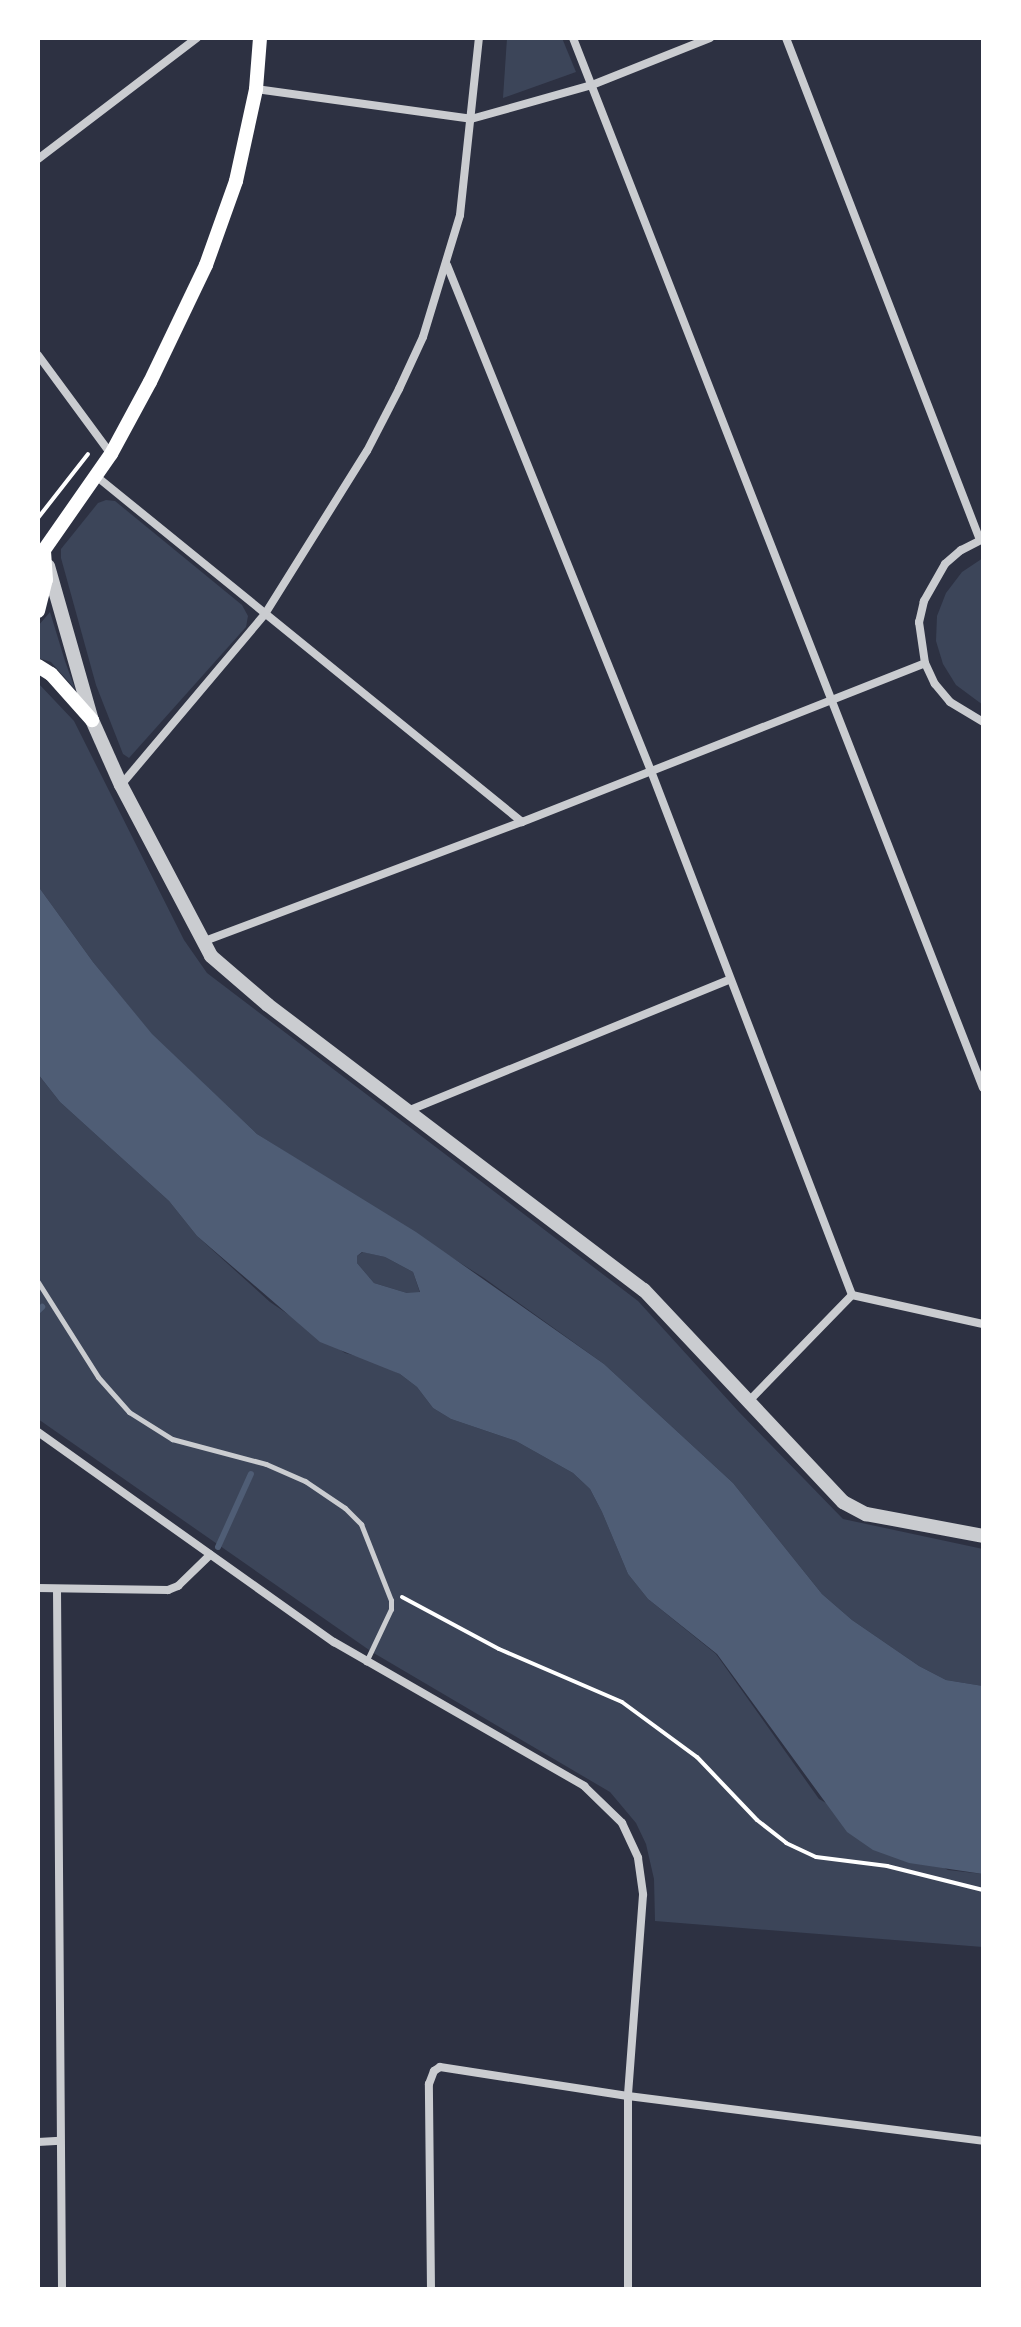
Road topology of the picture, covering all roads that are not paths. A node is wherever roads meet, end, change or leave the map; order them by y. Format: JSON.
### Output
{"nodes":[{"id":1,"x":197,"y":38,"type":"edge"},
{"id":2,"x":260,"y":38,"type":"edge"},
{"id":3,"x":479,"y":38,"type":"edge"},
{"id":4,"x":573,"y":38,"type":"edge"},
{"id":5,"x":710,"y":38,"type":"edge"},
{"id":6,"x":786,"y":38,"type":"edge"},
{"id":7,"x":592,"y":85,"type":"junction"},
{"id":8,"x":256,"y":89,"type":"junction"},
{"id":9,"x":471,"y":119,"type":"junction"},
{"id":10,"x":38,"y":159,"type":"edge"},
{"id":11,"x":447,"y":265,"type":"junction"},
{"id":12,"x":38,"y":355,"type":"edge"},
{"id":13,"x":111,"y":454,"type":"junction"},
{"id":14,"x":96,"y":476,"type":"junction"},
{"id":15,"x":982,"y":540,"type":"edge"},
{"id":16,"x":41,"y":548,"type":"edge"},
{"id":17,"x":38,"y":611,"type":"edge"},
{"id":18,"x":265,"y":614,"type":"junction"},
{"id":19,"x":925,"y":663,"type":"junction"},
{"id":20,"x":38,"y":666,"type":"edge"},
{"id":21,"x":831,"y":701,"type":"junction"},
{"id":22,"x":92,"y":720,"type":"junction"},
{"id":23,"x":983,"y":722,"type":"edge"},
{"id":24,"x":651,"y":771,"type":"junction"},
{"id":25,"x":121,"y":785,"type":"junction"},
{"id":26,"x":522,"y":822,"type":"junction"},
{"id":27,"x":201,"y":942,"type":"junction"},
{"id":28,"x":729,"y":980,"type":"junction"},
{"id":29,"x":983,"y":1088,"type":"edge"},
{"id":30,"x":410,"y":1110,"type":"junction"},
{"id":31,"x":38,"y":1282,"type":"edge"},
{"id":32,"x":852,"y":1295,"type":"junction"},
{"id":33,"x":983,"y":1324,"type":"edge"},
{"id":34,"x":747,"y":1403,"type":"junction"},
{"id":35,"x":38,"y":1432,"type":"edge"},
{"id":36,"x":983,"y":1536,"type":"edge"},
{"id":37,"x":210,"y":1555,"type":"junction"},
{"id":38,"x":38,"y":1588,"type":"edge"},
{"id":39,"x":57,"y":1589,"type":"junction"},
{"id":40,"x":366,"y":1663,"type":"junction"},
{"id":41,"x":628,"y":2096,"type":"junction"},
{"id":42,"x":60,"y":2141,"type":"junction"},
{"id":43,"x":983,"y":2141,"type":"edge"},
{"id":44,"x":38,"y":2142,"type":"edge"},
{"id":45,"x":62,"y":2289,"type":"edge"},
{"id":46,"x":431,"y":2289,"type":"edge"},
{"id":47,"x":628,"y":2289,"type":"edge"}],
"edges":[{"from":1,"to":10,"type":"street"},
{"from":2,"to":8,"type":"main road"},
{"from":3,"to":9,"type":"street"},
{"from":4,"to":7,"type":"street"},
{"from":5,"to":7,"type":"street"},
{"from":6,"to":15,"type":"street"},
{"from":7,"to":9,"type":"street"},
{"from":7,"to":21,"type":"street"},
{"from":8,"to":9,"type":"street"},
{"from":8,"to":13,"type":"main road"},
{"from":9,"to":11,"type":"street"},
{"from":11,"to":18,"type":"street"},
{"from":11,"to":24,"type":"street"},
{"from":12,"to":13,"type":"street"},
{"from":13,"to":14,"type":"main road"},
{"from":14,"to":16,"type":"main road"},
{"from":14,"to":18,"type":"street"},
{"from":15,"to":19,"type":"street"},
{"from":16,"to":17,"type":"main road"},
{"from":16,"to":22,"type":"street"},
{"from":18,"to":25,"type":"street"},
{"from":18,"to":26,"type":"street"},
{"from":19,"to":21,"type":"street"},
{"from":19,"to":23,"type":"street"},
{"from":20,"to":22,"type":"main road"},
{"from":21,"to":24,"type":"street"},
{"from":21,"to":29,"type":"street"},
{"from":22,"to":25,"type":"street"},
{"from":24,"to":26,"type":"street"},
{"from":24,"to":28,"type":"street"},
{"from":25,"to":27,"type":"street"},
{"from":26,"to":27,"type":"street"},
{"from":27,"to":30,"type":"street"},
{"from":28,"to":30,"type":"street"},
{"from":28,"to":32,"type":"street"},
{"from":30,"to":34,"type":"street"},
{"from":31,"to":40,"type":"lane"},
{"from":32,"to":33,"type":"street"},
{"from":32,"to":34,"type":"street"},
{"from":34,"to":36,"type":"street"},
{"from":35,"to":37,"type":"street"},
{"from":37,"to":39,"type":"street"},
{"from":37,"to":40,"type":"street"},
{"from":38,"to":39,"type":"street"},
{"from":39,"to":42,"type":"street"},
{"from":40,"to":41,"type":"street"},
{"from":41,"to":43,"type":"street"},
{"from":41,"to":46,"type":"street"},
{"from":41,"to":47,"type":"street"},
{"from":42,"to":44,"type":"street"},
{"from":42,"to":45,"type":"street"}]}
